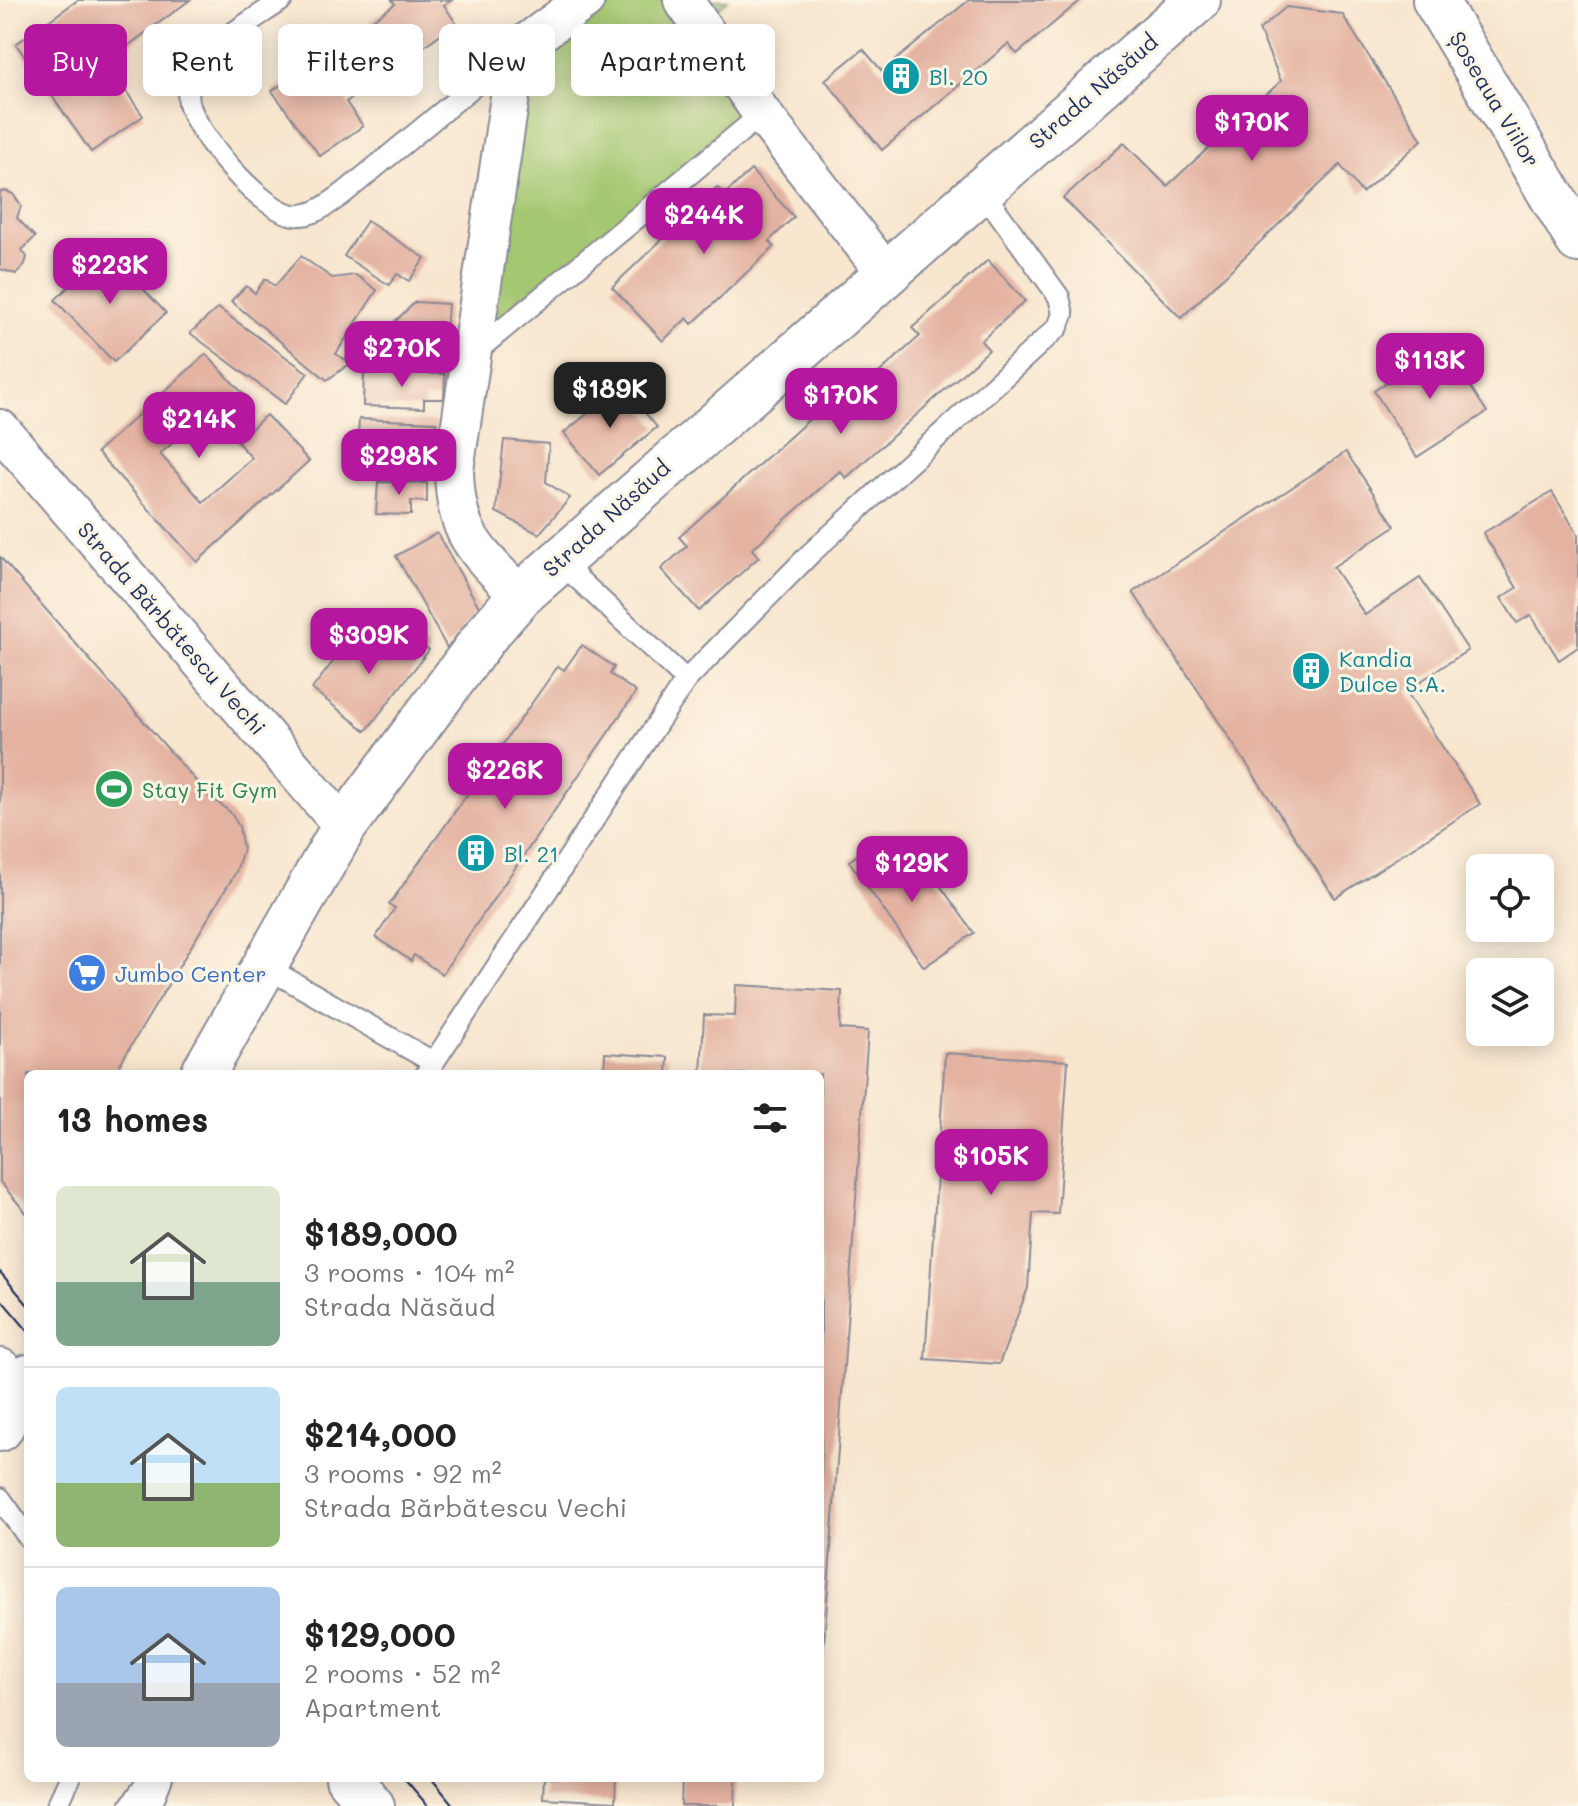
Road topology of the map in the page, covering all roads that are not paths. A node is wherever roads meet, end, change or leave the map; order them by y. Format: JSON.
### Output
{"nodes":[{"id":1,"x":282,"y":0,"type":"edge"},
{"id":2,"x":585,"y":0,"type":"edge"},
{"id":3,"x":683,"y":0,"type":"edge"},
{"id":4,"x":1198,"y":0,"type":"edge"},
{"id":5,"x":1442,"y":2,"type":"edge"},
{"id":6,"x":552,"y":24,"type":"edge"},
{"id":7,"x":461,"y":96,"type":"edge"},
{"id":8,"x":510,"y":96,"type":"edge"},
{"id":9,"x":762,"y":114,"type":"junction"},
{"id":10,"x":981,"y":189,"type":"junction"},
{"id":11,"x":1575,"y":227,"type":"edge"},
{"id":12,"x":885,"y":272,"type":"junction"},
{"id":13,"x":468,"y":358,"type":"junction"},
{"id":14,"x":0,"y":429,"type":"edge"},
{"id":15,"x":558,"y":560,"type":"junction"},
{"id":16,"x":520,"y":596,"type":"junction"},
{"id":17,"x":686,"y":680,"type":"junction"},
{"id":18,"x":344,"y":827,"type":"junction"},
{"id":19,"x":264,"y":966,"type":"junction"},
{"id":20,"x":430,"y":1068,"type":"edge"},
{"id":21,"x":205,"y":1070,"type":"edge"},
{"id":22,"x":0,"y":1498,"type":"edge"},
{"id":23,"x":24,"y":1531,"type":"edge"},
{"id":24,"x":68,"y":1782,"type":"edge"},
{"id":25,"x":147,"y":1782,"type":"edge"},
{"id":26,"x":160,"y":1782,"type":"edge"},
{"id":27,"x":351,"y":1782,"type":"edge"},
{"id":28,"x":57,"y":1806,"type":"edge"},
{"id":29,"x":130,"y":1806,"type":"edge"},
{"id":30,"x":151,"y":1806,"type":"edge"},
{"id":31,"x":372,"y":1806,"type":"edge"}],
"edges":[{"from":1,"to":7,"type":"lane"},
{"from":2,"to":6,"type":"street"},
{"from":3,"to":9,"type":"street"},
{"from":4,"to":10,"type":"street","name":"Strada Năsăud"},
{"from":5,"to":11,"type":"street","name":"Șoseaua Viilor"},
{"from":8,"to":13,"type":"street"},
{"from":9,"to":12,"type":"street"},
{"from":9,"to":13,"type":"lane"},
{"from":10,"to":12,"type":"street","name":"Strada Năsăud"},
{"from":10,"to":17,"type":"lane"},
{"from":12,"to":15,"type":"street","name":"Strada Năsăud"},
{"from":13,"to":16,"type":"street"},
{"from":14,"to":18,"type":"street","name":"Strada Bărbătescu Vechi"},
{"from":15,"to":16,"type":"street","name":"Strada Năsăud"},
{"from":15,"to":17,"type":"lane"},
{"from":16,"to":18,"type":"street","name":"Strada Năsăud"},
{"from":17,"to":20,"type":"lane"},
{"from":18,"to":19,"type":"street","name":"Strada Năsăud"},
{"from":19,"to":20,"type":"lane"},
{"from":19,"to":21,"type":"street","name":"Strada Năsăud"},
{"from":22,"to":23,"type":"lane"},
{"from":24,"to":28,"type":"lane"},
{"from":25,"to":29,"type":"lane"},
{"from":26,"to":30,"type":"lane"},
{"from":27,"to":31,"type":"street"}]}
